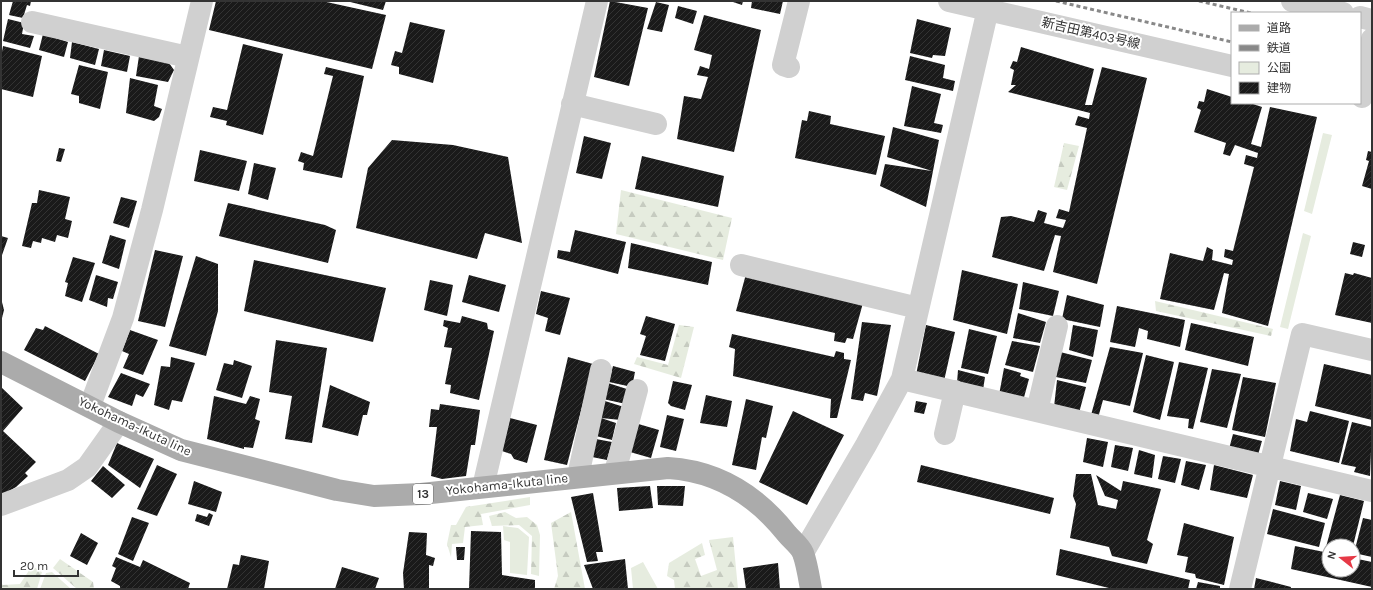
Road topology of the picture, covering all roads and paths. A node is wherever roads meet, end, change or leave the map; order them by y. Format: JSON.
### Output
{"nodes":[{"id":1,"x":202,"y":1,"type":"edge"},
{"id":2,"x":597,"y":1,"type":"edge"},
{"id":3,"x":799,"y":1,"type":"edge"},
{"id":4,"x":949,"y":1,"type":"edge"},
{"id":5,"x":1292,"y":1,"type":"edge"},
{"id":6,"x":988,"y":9,"type":"junction"},
{"id":7,"x":1339,"y":12,"type":"edge"},
{"id":8,"x":1361,"y":17,"type":"edge"},
{"id":9,"x":1372,"y":20,"type":"edge"},
{"id":10,"x":32,"y":22,"type":"dead end"},
{"id":11,"x":1372,"y":39,"type":"edge"},
{"id":12,"x":188,"y":57,"type":"junction"},
{"id":13,"x":1231,"y":66,"type":"edge"},
{"id":14,"x":789,"y":67,"type":"dead end"},
{"id":15,"x":1365,"y":97,"type":"edge"},
{"id":16,"x":572,"y":104,"type":"junction"},
{"id":17,"x":656,"y":124,"type":"dead end"},
{"id":18,"x":741,"y":265,"type":"dead end"},
{"id":19,"x":918,"y":308,"type":"junction"},
{"id":20,"x":1057,"y":326,"type":"dead end"},
{"id":21,"x":1372,"y":350,"type":"edge"},
{"id":22,"x":1,"y":362,"type":"edge"},
{"id":23,"x":602,"y":370,"type":"dead end"},
{"id":24,"x":902,"y":379,"type":"junction"},
{"id":25,"x":637,"y":390,"type":"dead end"},
{"id":26,"x":955,"y":392,"type":"junction"},
{"id":27,"x":90,"y":406,"type":"junction"},
{"id":28,"x":1037,"y":411,"type":"junction"},
{"id":29,"x":119,"y":422,"type":"junction"},
{"id":30,"x":945,"y":434,"type":"dead end"},
{"id":31,"x":1270,"y":467,"type":"junction"},
{"id":32,"x":615,"y":472,"type":"junction"},
{"id":33,"x":578,"y":476,"type":"junction"},
{"id":34,"x":483,"y":487,"type":"junction"},
{"id":35,"x":1372,"y":491,"type":"edge"},
{"id":36,"x":1,"y":505,"type":"edge"},
{"id":37,"x":803,"y":553,"type":"junction"},
{"id":38,"x":811,"y":589,"type":"edge"},
{"id":39,"x":1240,"y":589,"type":"edge"}],
"edges":[{"from":1,"to":12,"type":"street"},
{"from":2,"to":16,"type":"street"},
{"from":3,"to":14,"type":"street"},
{"from":4,"to":6,"type":"street","name":"新吉田第403号線"},
{"from":5,"to":7,"type":"street"},
{"from":6,"to":13,"type":"street","name":"新吉田第403号線"},
{"from":6,"to":19,"type":"street"},
{"from":8,"to":9,"type":"street"},
{"from":10,"to":12,"type":"street"},
{"from":11,"to":15,"type":"street"},
{"from":12,"to":27,"type":"street"},
{"from":16,"to":17,"type":"street"},
{"from":16,"to":34,"type":"street"},
{"from":18,"to":19,"type":"street"},
{"from":19,"to":24,"type":"street"},
{"from":20,"to":28,"type":"street"},
{"from":21,"to":31,"type":"street"},
{"from":22,"to":27,"type":"main road","name":"Yokohama-Ikuta line","number":"13"},
{"from":23,"to":33,"type":"street"},
{"from":24,"to":26,"type":"street"},
{"from":24,"to":37,"type":"street"},
{"from":25,"to":32,"type":"street"},
{"from":26,"to":28,"type":"street"},
{"from":26,"to":30,"type":"street"},
{"from":27,"to":29,"type":"main road","name":"Yokohama-Ikuta line","number":"13"},
{"from":28,"to":31,"type":"street"},
{"from":29,"to":34,"type":"main road","name":"Yokohama-Ikuta line","number":"13"},
{"from":29,"to":36,"type":"street"},
{"from":31,"to":35,"type":"street"},
{"from":31,"to":39,"type":"street"},
{"from":32,"to":33,"type":"main road","name":"Yokohama-Ikuta line","number":"13"},
{"from":32,"to":37,"type":"main road","name":"Yokohama-Ikuta line","number":"13"},
{"from":33,"to":34,"type":"main road","name":"Yokohama-Ikuta line","number":"13"},
{"from":37,"to":38,"type":"main road","name":"Yokohama-Ikuta line","number":"13"}]}
